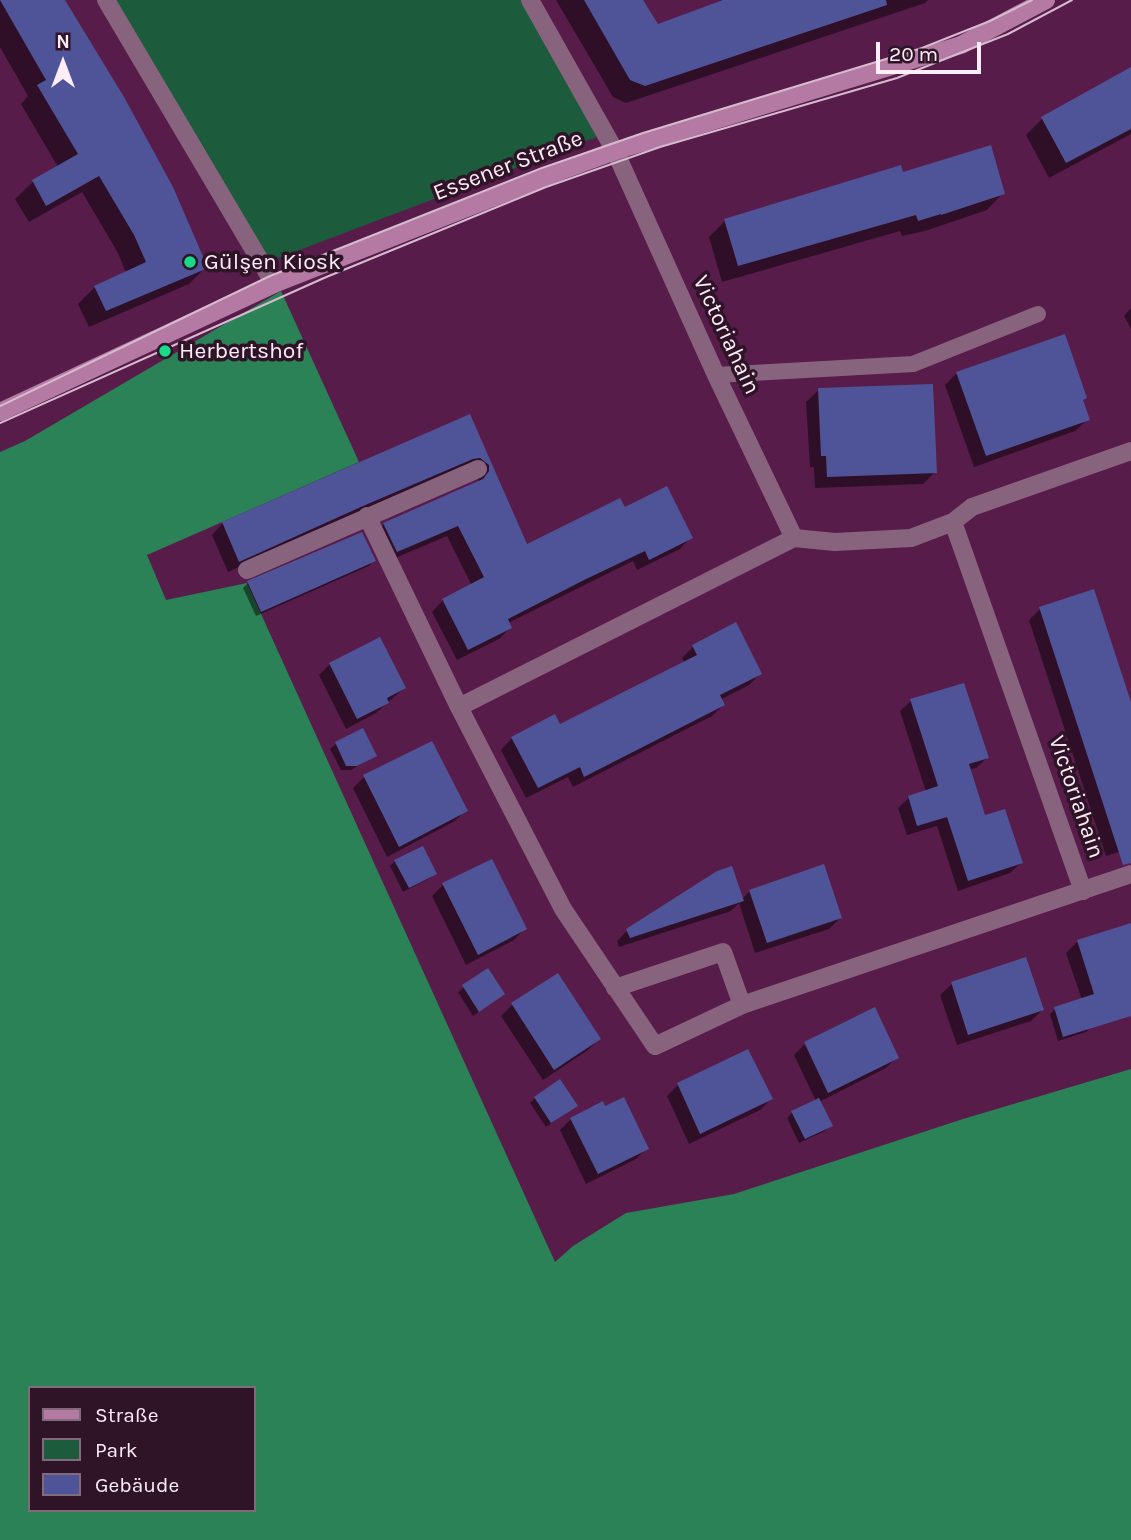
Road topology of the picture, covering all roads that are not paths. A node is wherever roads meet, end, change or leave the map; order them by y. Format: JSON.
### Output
{"nodes":[{"id":1,"x":106,"y":0,"type":"edge"},
{"id":2,"x":530,"y":0,"type":"edge"},
{"id":3,"x":1046,"y":0,"type":"edge"},
{"id":4,"x":615,"y":151,"type":"junction"},
{"id":5,"x":274,"y":285,"type":"junction"},
{"id":6,"x":1038,"y":314,"type":"dead end"},
{"id":7,"x":716,"y":374,"type":"junction"},
{"id":8,"x":0,"y":412,"type":"edge"},
{"id":9,"x":1131,"y":451,"type":"edge"},
{"id":10,"x":478,"y":469,"type":"dead end"},
{"id":11,"x":367,"y":516,"type":"junction"},
{"id":12,"x":953,"y":522,"type":"junction"},
{"id":13,"x":794,"y":538,"type":"junction"},
{"id":14,"x":247,"y":570,"type":"dead end"},
{"id":15,"x":459,"y":707,"type":"junction"},
{"id":16,"x":1131,"y":874,"type":"edge"},
{"id":17,"x":1083,"y":891,"type":"junction"},
{"id":18,"x":615,"y":988,"type":"junction"},
{"id":19,"x":742,"y":1005,"type":"junction"}],
"edges":[{"from":1,"to":5,"type":"street"},
{"from":2,"to":4,"type":"street","name":"Victoriahain"},
{"from":3,"to":4,"type":"main road","name":"Essener Straße"},
{"from":4,"to":5,"type":"main road","name":"Essener Straße"},
{"from":4,"to":7,"type":"street","name":"Victoriahain"},
{"from":5,"to":8,"type":"main road","name":"Essener Straße"},
{"from":6,"to":7,"type":"lane"},
{"from":7,"to":13,"type":"street","name":"Victoriahain"},
{"from":9,"to":12,"type":"street"},
{"from":10,"to":11,"type":"street"},
{"from":11,"to":14,"type":"street"},
{"from":11,"to":15,"type":"street","name":"Victoriahain"},
{"from":12,"to":13,"type":"street"},
{"from":12,"to":17,"type":"street","name":"Victoriahain"},
{"from":13,"to":15,"type":"street"},
{"from":15,"to":18,"type":"street","name":"Victoriahain"},
{"from":16,"to":17,"type":"street","name":"Victoriahain"},
{"from":17,"to":19,"type":"street","name":"Victoriahain"},
{"from":18,"to":19,"type":"street","name":"Victoriahain"},
{"from":18,"to":19,"type":"street"}]}
